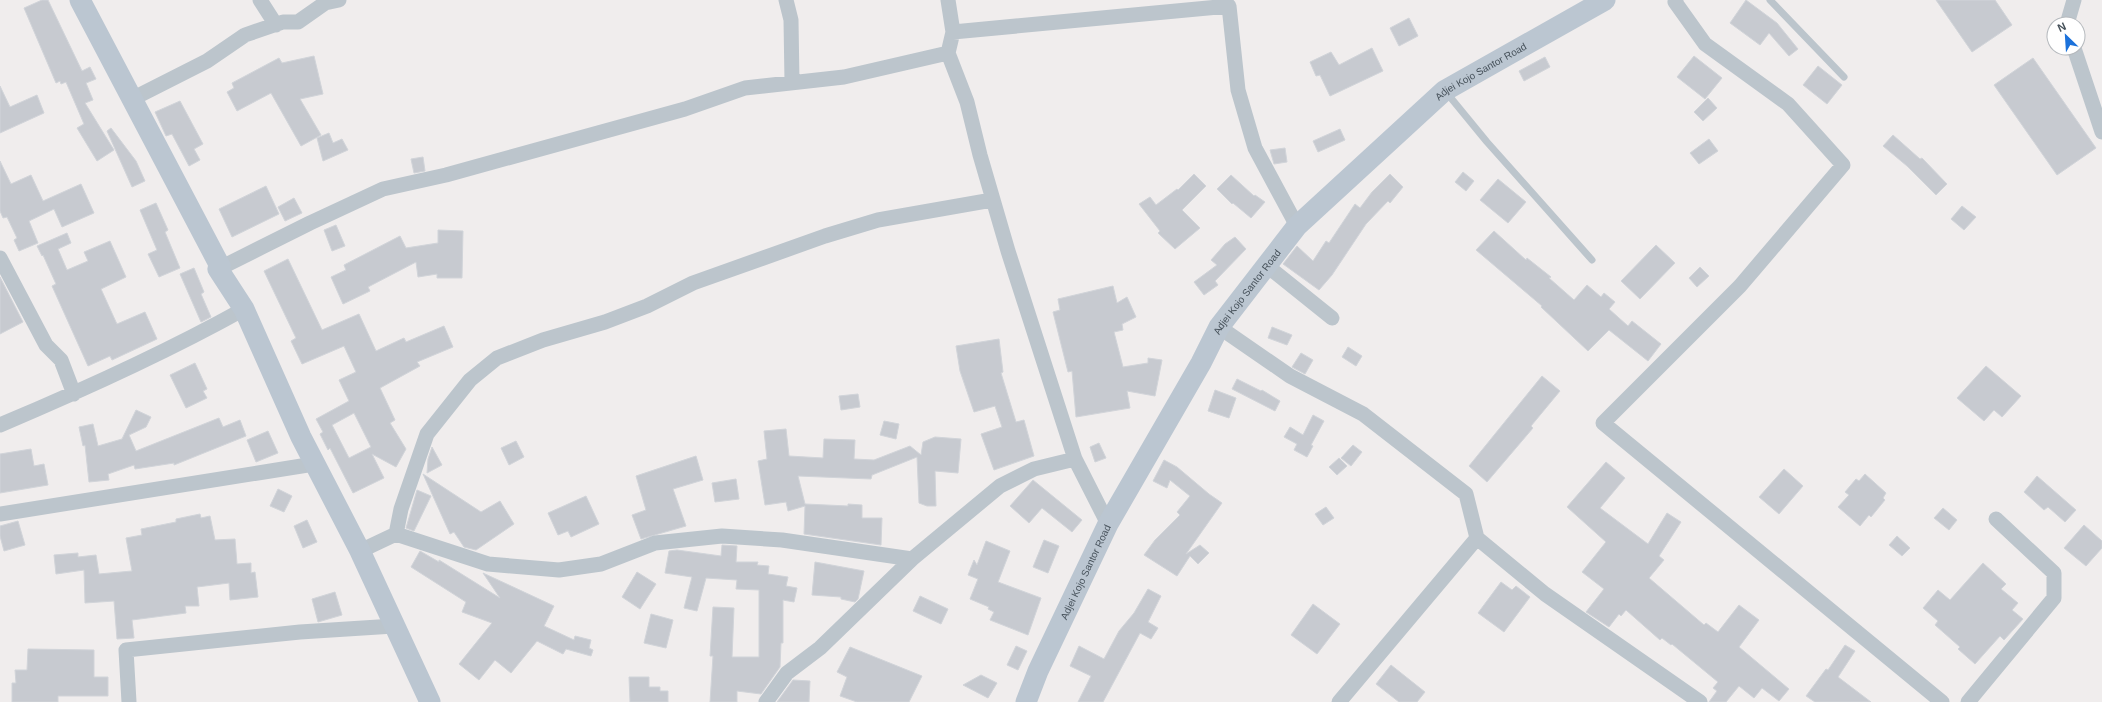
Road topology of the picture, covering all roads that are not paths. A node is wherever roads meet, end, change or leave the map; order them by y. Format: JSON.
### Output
{"nodes":[{"id":1,"x":80,"y":0,"type":"edge"},
{"id":2,"x":260,"y":0,"type":"edge"},
{"id":3,"x":339,"y":0,"type":"edge"},
{"id":4,"x":786,"y":0,"type":"edge"},
{"id":5,"x":948,"y":0,"type":"edge"},
{"id":6,"x":1605,"y":0,"type":"edge"},
{"id":7,"x":1676,"y":0,"type":"edge"},
{"id":8,"x":1770,"y":0,"type":"edge"},
{"id":9,"x":2074,"y":0,"type":"edge"},
{"id":10,"x":2069,"y":16,"type":"edge"},
{"id":11,"x":276,"y":25,"type":"junction"},
{"id":12,"x":953,"y":32,"type":"junction"},
{"id":13,"x":948,"y":53,"type":"junction"},
{"id":14,"x":2077,"y":56,"type":"edge"},
{"id":15,"x":1844,"y":77,"type":"dead end"},
{"id":16,"x":792,"y":82,"type":"junction"},
{"id":17,"x":1444,"y":91,"type":"junction"},
{"id":18,"x":132,"y":99,"type":"junction"},
{"id":19,"x":2102,"y":132,"type":"edge"},
{"id":20,"x":992,"y":200,"type":"junction"},
{"id":21,"x":1297,"y":226,"type":"junction"},
{"id":22,"x":0,"y":258,"type":"edge"},
{"id":23,"x":1592,"y":260,"type":"dead end"},
{"id":24,"x":1266,"y":266,"type":"junction"},
{"id":25,"x":218,"y":269,"type":"junction"},
{"id":26,"x":244,"y":309,"type":"junction"},
{"id":27,"x":1332,"y":318,"type":"dead end"},
{"id":28,"x":1219,"y":327,"type":"junction"},
{"id":29,"x":74,"y":394,"type":"junction"},
{"id":30,"x":0,"y":426,"type":"edge"},
{"id":31,"x":1075,"y":459,"type":"junction"},
{"id":32,"x":314,"y":464,"type":"junction"},
{"id":33,"x":0,"y":514,"type":"edge"},
{"id":34,"x":1996,"y":519,"type":"dead end"},
{"id":35,"x":1108,"y":524,"type":"junction"},
{"id":36,"x":396,"y":534,"type":"junction"},
{"id":37,"x":1477,"y":538,"type":"junction"},
{"id":38,"x":360,"y":551,"type":"junction"},
{"id":39,"x":912,"y":559,"type":"junction"},
{"id":40,"x":394,"y":626,"type":"junction"},
{"id":41,"x":129,"y":702,"type":"edge"},
{"id":42,"x":430,"y":702,"type":"edge"},
{"id":43,"x":766,"y":702,"type":"edge"},
{"id":44,"x":1026,"y":702,"type":"edge"},
{"id":45,"x":1339,"y":702,"type":"edge"},
{"id":46,"x":1700,"y":702,"type":"edge"},
{"id":47,"x":1942,"y":702,"type":"edge"},
{"id":48,"x":1968,"y":702,"type":"edge"}],
"edges":[{"from":1,"to":18,"type":"street"},
{"from":2,"to":11,"type":"street"},
{"from":3,"to":11,"type":"street"},
{"from":4,"to":16,"type":"street"},
{"from":5,"to":12,"type":"street"},
{"from":6,"to":17,"type":"street","name":"Adjei Kojo Santor Road"},
{"from":7,"to":47,"type":"street"},
{"from":8,"to":15,"type":"lane"},
{"from":9,"to":10,"type":"street"},
{"from":11,"to":18,"type":"street"},
{"from":12,"to":13,"type":"street"},
{"from":12,"to":21,"type":"street"},
{"from":13,"to":16,"type":"street"},
{"from":13,"to":20,"type":"street"},
{"from":14,"to":19,"type":"street"},
{"from":16,"to":25,"type":"street"},
{"from":17,"to":21,"type":"street","name":"Adjei Kojo Santor Road"},
{"from":17,"to":23,"type":"lane"},
{"from":18,"to":25,"type":"street"},
{"from":20,"to":31,"type":"street"},
{"from":20,"to":36,"type":"street"},
{"from":21,"to":24,"type":"street","name":"Adjei Kojo Santor Road"},
{"from":22,"to":29,"type":"street"},
{"from":24,"to":27,"type":"street"},
{"from":24,"to":28,"type":"street","name":"Adjei Kojo Santor Road"},
{"from":25,"to":26,"type":"street"},
{"from":26,"to":29,"type":"street"},
{"from":26,"to":32,"type":"street"},
{"from":28,"to":35,"type":"street","name":"Adjei Kojo Santor Road"},
{"from":28,"to":37,"type":"street"},
{"from":29,"to":30,"type":"street"},
{"from":31,"to":35,"type":"street"},
{"from":31,"to":39,"type":"street"},
{"from":32,"to":33,"type":"street"},
{"from":32,"to":38,"type":"street"},
{"from":34,"to":48,"type":"street"},
{"from":35,"to":44,"type":"street","name":"Adjei Kojo Santor Road"},
{"from":36,"to":38,"type":"street"},
{"from":36,"to":39,"type":"street"},
{"from":37,"to":45,"type":"street"},
{"from":37,"to":46,"type":"street"},
{"from":38,"to":40,"type":"street"},
{"from":39,"to":43,"type":"street"},
{"from":40,"to":41,"type":"street"},
{"from":40,"to":42,"type":"street"}]}
